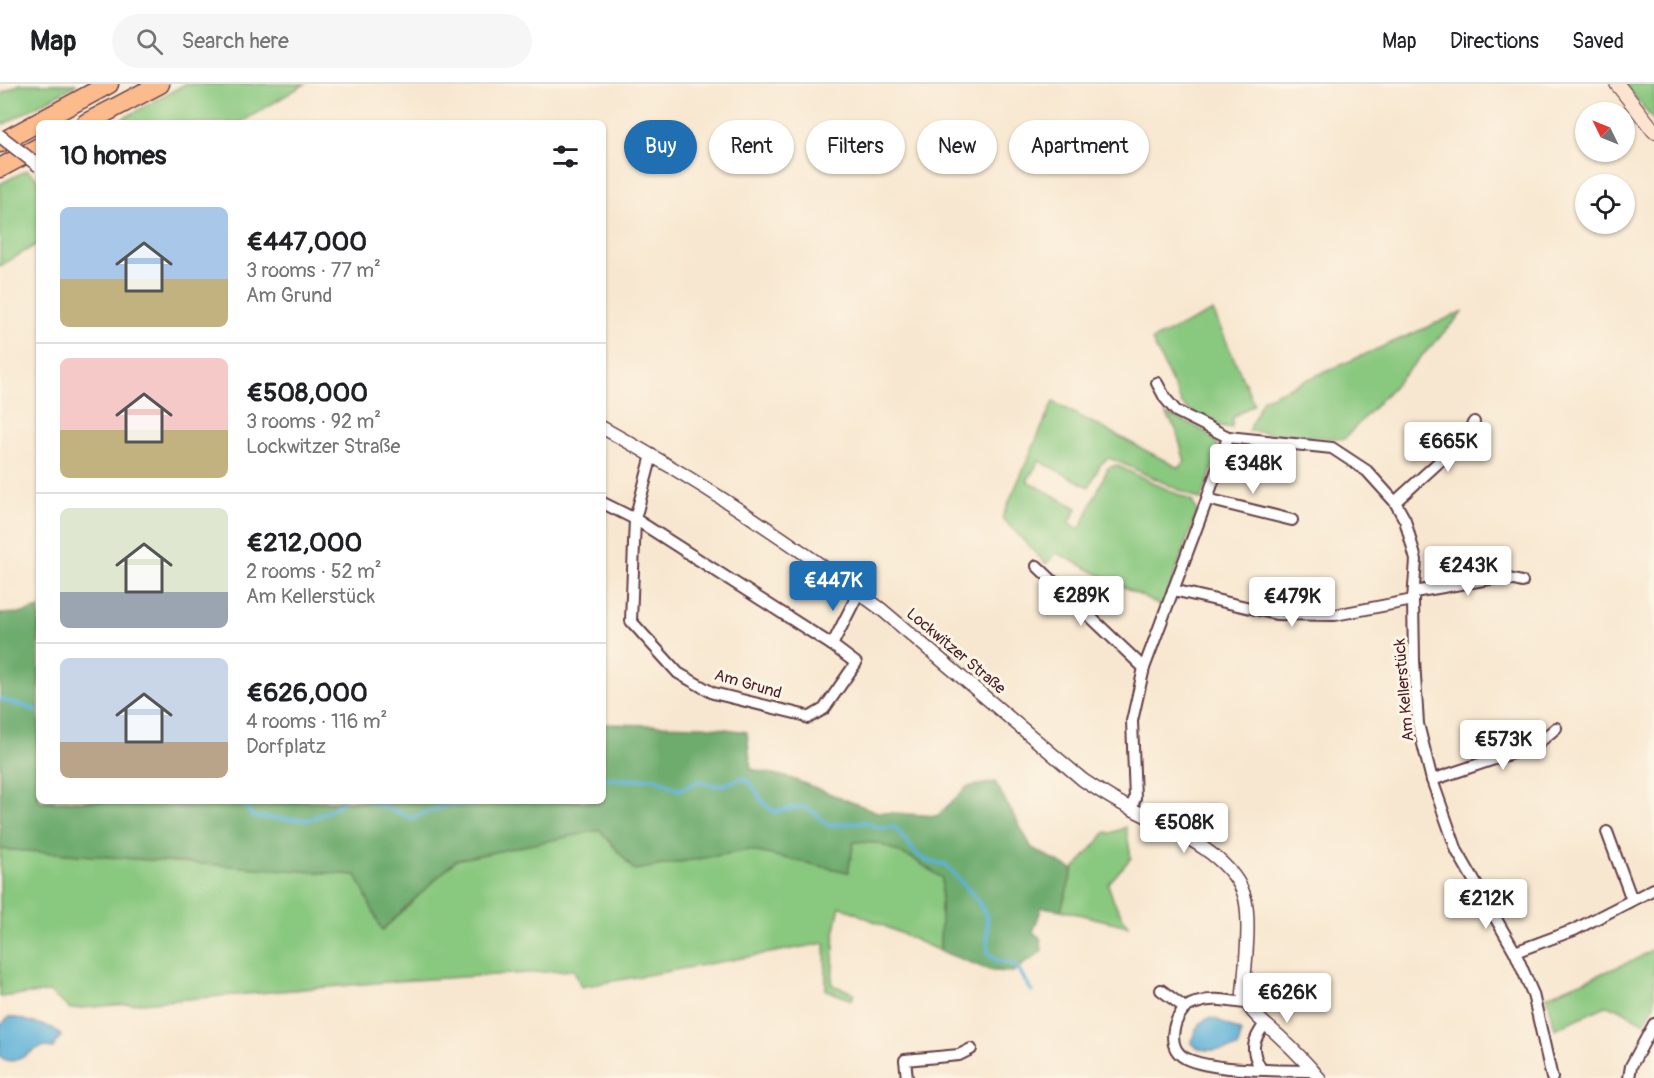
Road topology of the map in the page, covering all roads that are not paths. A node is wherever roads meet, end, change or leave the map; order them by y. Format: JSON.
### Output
{"nodes":[{"id":1,"x":109,"y":84,"type":"edge"},
{"id":2,"x":160,"y":84,"type":"edge"},
{"id":3,"x":1617,"y":84,"type":"edge"},
{"id":4,"x":42,"y":120,"type":"edge"},
{"id":5,"x":92,"y":120,"type":"edge"},
{"id":6,"x":36,"y":124,"type":"edge"},
{"id":7,"x":1654,"y":131,"type":"edge"},
{"id":8,"x":0,"y":136,"type":"edge"},
{"id":9,"x":0,"y":143,"type":"edge"},
{"id":10,"x":36,"y":149,"type":"edge"},
{"id":11,"x":36,"y":164,"type":"edge"},
{"id":12,"x":0,"y":168,"type":"edge"},
{"id":13,"x":1157,"y":383,"type":"dead end"},
{"id":14,"x":1474,"y":422,"type":"dead end"},
{"id":15,"x":606,"y":430,"type":"edge"},
{"id":16,"x":1228,"y":437,"type":"junction"},
{"id":17,"x":652,"y":455,"type":"junction"},
{"id":18,"x":1207,"y":499,"type":"junction"},
{"id":19,"x":1395,"y":502,"type":"junction"},
{"id":20,"x":606,"y":504,"type":"edge"},
{"id":21,"x":635,"y":519,"type":"junction"},
{"id":22,"x":1292,"y":520,"type":"dead end"},
{"id":23,"x":1037,"y":566,"type":"dead end"},
{"id":24,"x":1522,"y":582,"type":"dead end"},
{"id":25,"x":1173,"y":590,"type":"junction"},
{"id":26,"x":859,"y":592,"type":"junction"},
{"id":27,"x":1413,"y":596,"type":"junction"},
{"id":28,"x":832,"y":645,"type":"junction"},
{"id":29,"x":1144,"y":668,"type":"junction"},
{"id":30,"x":1556,"y":728,"type":"dead end"},
{"id":31,"x":1431,"y":780,"type":"junction"},
{"id":32,"x":1131,"y":809,"type":"junction"},
{"id":33,"x":1607,"y":832,"type":"dead end"},
{"id":34,"x":1654,"y":889,"type":"edge"},
{"id":35,"x":1632,"y":900,"type":"junction"},
{"id":36,"x":1515,"y":952,"type":"junction"},
{"id":37,"x":1161,"y":990,"type":"dead end"},
{"id":38,"x":1245,"y":1003,"type":"junction"},
{"id":39,"x":1185,"y":1008,"type":"junction"},
{"id":40,"x":1265,"y":1024,"type":"junction"},
{"id":41,"x":1654,"y":1024,"type":"edge"},
{"id":42,"x":971,"y":1049,"type":"dead end"},
{"id":43,"x":1262,"y":1069,"type":"junction"},
{"id":44,"x":1316,"y":1075,"type":"edge"},
{"id":45,"x":907,"y":1078,"type":"edge"},
{"id":46,"x":1552,"y":1078,"type":"edge"},
{"id":47,"x":1629,"y":1078,"type":"edge"}],
"edges":[{"from":1,"to":4,"type":"highway"},
{"from":2,"to":5,"type":"highway"},
{"from":3,"to":7,"type":"main road"},
{"from":6,"to":9,"type":"highway"},
{"from":8,"to":11,"type":"street","bridge":true},
{"from":10,"to":12,"type":"highway"},
{"from":13,"to":16,"type":"street"},
{"from":14,"to":19,"type":"street"},
{"from":15,"to":17,"type":"street","name":"Lockwitzer Straße"},
{"from":16,"to":18,"type":"street"},
{"from":16,"to":19,"type":"street","name":"Am Kellerstück"},
{"from":17,"to":21,"type":"street","name":"Am Grund"},
{"from":17,"to":26,"type":"street","name":"Lockwitzer Straße"},
{"from":18,"to":22,"type":"street"},
{"from":18,"to":25,"type":"street"},
{"from":19,"to":27,"type":"street","name":"Am Kellerstück"},
{"from":20,"to":21,"type":"street","name":"Am Grund"},
{"from":21,"to":28,"type":"street","name":"Am Grund"},
{"from":21,"to":28,"type":"street","name":"Am Grund"},
{"from":23,"to":29,"type":"street"},
{"from":24,"to":27,"type":"street"},
{"from":25,"to":27,"type":"street"},
{"from":25,"to":29,"type":"street"},
{"from":26,"to":28,"type":"street"},
{"from":26,"to":32,"type":"street","name":"Lockwitzer Straße"},
{"from":27,"to":31,"type":"street","name":"Am Kellerstück"},
{"from":29,"to":32,"type":"street"},
{"from":30,"to":31,"type":"street"},
{"from":31,"to":36,"type":"street","name":"Am Kellerstück"},
{"from":32,"to":38,"type":"street","name":"Lockwitzer Straße"},
{"from":33,"to":35,"type":"street"},
{"from":34,"to":35,"type":"street"},
{"from":35,"to":36,"type":"street"},
{"from":36,"to":46,"type":"street","name":"Am Kellerstück"},
{"from":37,"to":39,"type":"street"},
{"from":38,"to":39,"type":"street"},
{"from":38,"to":40,"type":"street"},
{"from":39,"to":43,"type":"street"},
{"from":40,"to":43,"type":"street"},
{"from":40,"to":44,"type":"street"},
{"from":41,"to":47,"type":"street"},
{"from":42,"to":45,"type":"street"},
{"from":43,"to":44,"type":"street"}]}
